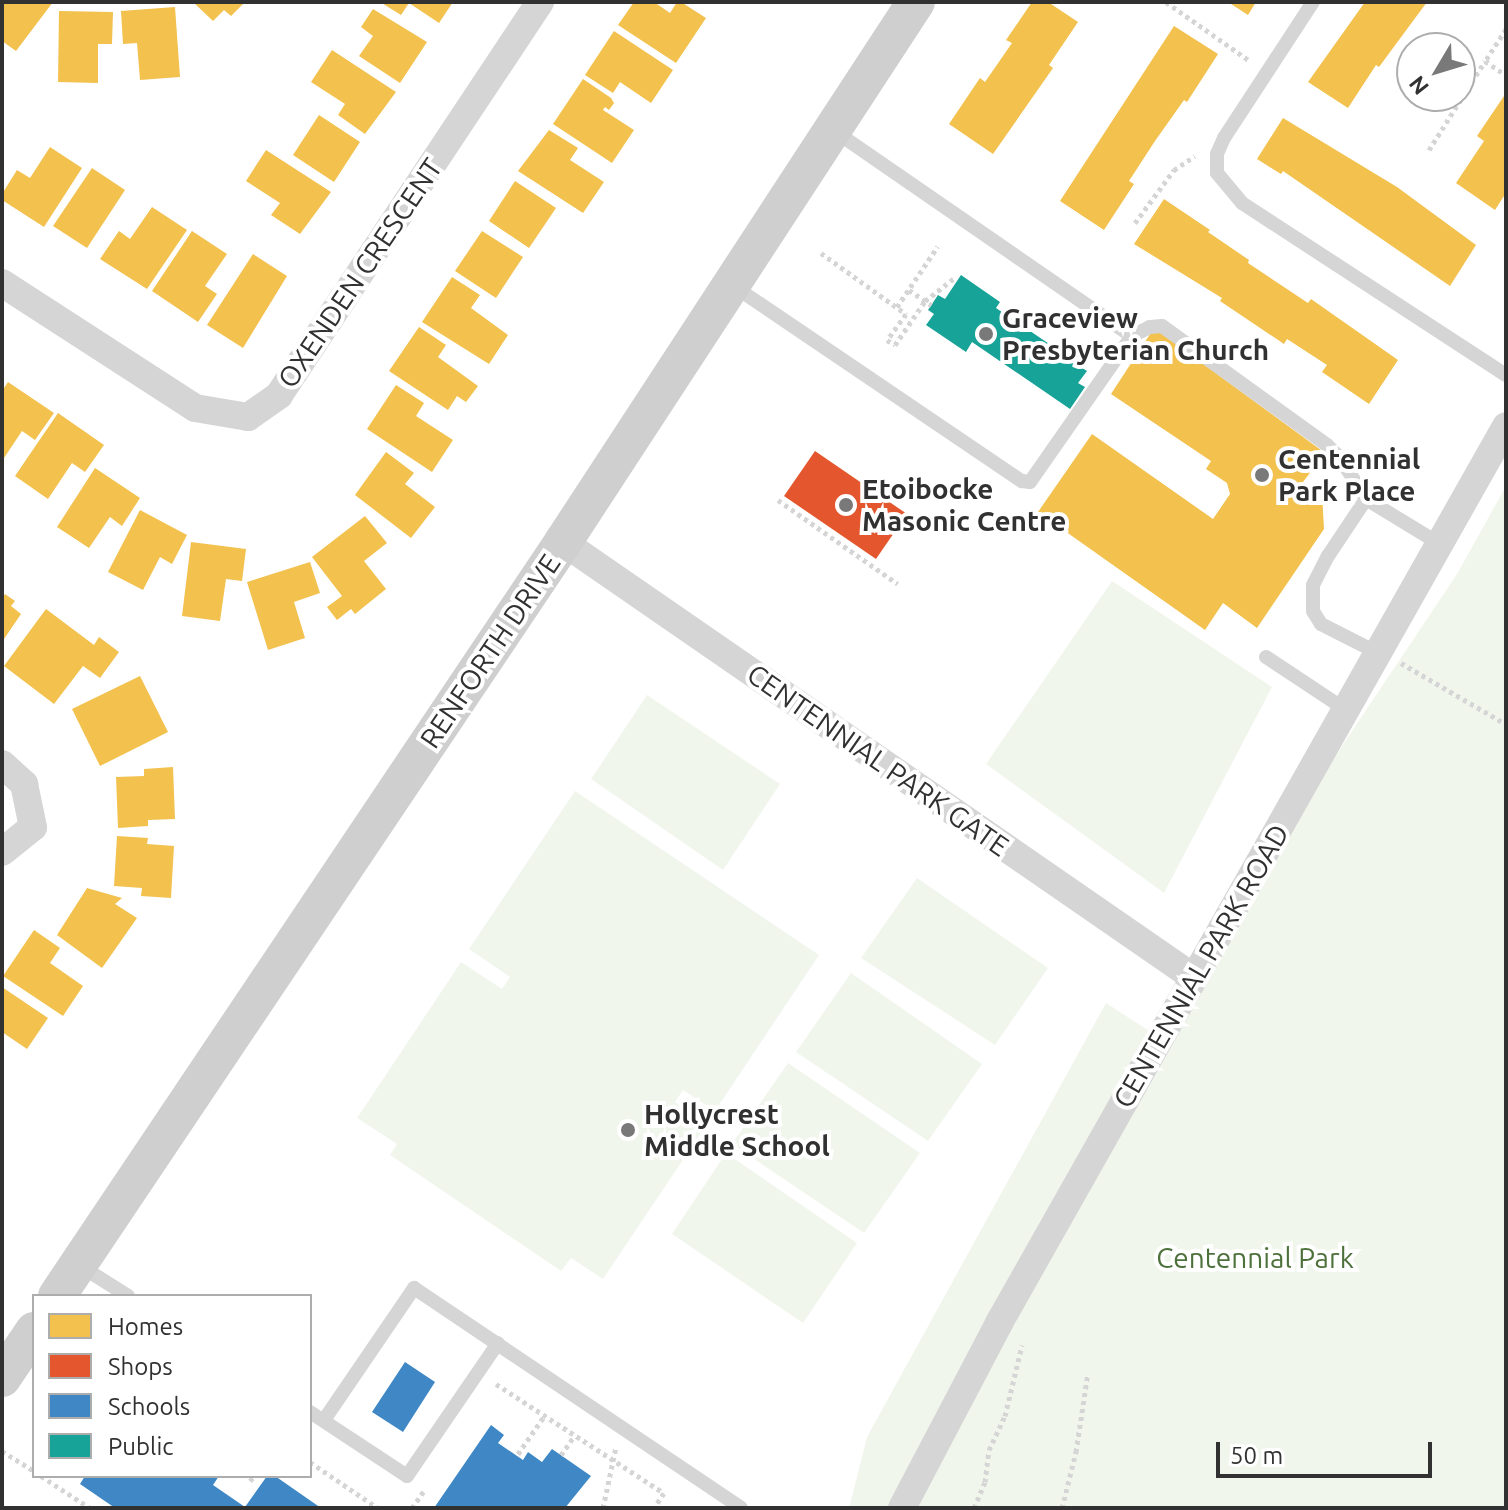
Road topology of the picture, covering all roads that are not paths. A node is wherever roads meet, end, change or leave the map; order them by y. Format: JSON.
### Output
{"nodes":[{"id":1,"x":540,"y":2,"type":"edge"},
{"id":2,"x":1313,"y":2,"type":"edge"},
{"id":3,"x":911,"y":4,"type":"edge"},
{"id":4,"x":832,"y":130,"type":"junction"},
{"id":5,"x":2,"y":283,"type":"edge"},
{"id":6,"x":731,"y":284,"type":"junction"},
{"id":7,"x":1132,"y":336,"type":"junction"},
{"id":8,"x":1506,"y":375,"type":"edge"},
{"id":9,"x":1506,"y":426,"type":"edge"},
{"id":10,"x":1366,"y":499,"type":"junction"},
{"id":11,"x":563,"y":542,"type":"junction"},
{"id":12,"x":1440,"y":544,"type":"junction"},
{"id":13,"x":1266,"y":657,"type":"dead end"},
{"id":14,"x":1391,"y":659,"type":"junction"},
{"id":15,"x":1346,"y":710,"type":"junction"},
{"id":16,"x":2,"y":764,"type":"edge"},
{"id":17,"x":2,"y":852,"type":"edge"},
{"id":18,"x":1193,"y":977,"type":"junction"},
{"id":19,"x":79,"y":1265,"type":"junction"},
{"id":20,"x":58,"y":1294,"type":"edge"},
{"id":21,"x":125,"y":1294,"type":"edge"},
{"id":22,"x":32,"y":1334,"type":"edge"},
{"id":23,"x":498,"y":1343,"type":"junction"},
{"id":24,"x":2,"y":1378,"type":"edge"},
{"id":25,"x":312,"y":1413,"type":"edge"},
{"id":26,"x":324,"y":1420,"type":"junction"},
{"id":27,"x":741,"y":1508,"type":"edge"},
{"id":28,"x":902,"y":1508,"type":"edge"}],
"edges":[{"from":1,"to":5,"type":"street","name":"OXENDEN CRESCENT"},
{"from":2,"to":8,"type":"lane"},
{"from":3,"to":4,"type":"main road","name":"RENFORTH DRIVE"},
{"from":4,"to":6,"type":"main road","name":"RENFORTH DRIVE"},
{"from":4,"to":7,"type":"lane"},
{"from":6,"to":7,"type":"lane"},
{"from":6,"to":11,"type":"main road","name":"RENFORTH DRIVE"},
{"from":7,"to":10,"type":"lane"},
{"from":9,"to":12,"type":"street","name":"CENTENNIAL PARK ROAD"},
{"from":10,"to":12,"type":"lane"},
{"from":10,"to":14,"type":"lane"},
{"from":11,"to":18,"type":"street","name":"CENTENNIAL PARK GATE"},
{"from":11,"to":19,"type":"main road","name":"RENFORTH DRIVE"},
{"from":12,"to":14,"type":"street","name":"CENTENNIAL PARK ROAD"},
{"from":13,"to":15,"type":"lane"},
{"from":14,"to":15,"type":"street","name":"CENTENNIAL PARK ROAD"},
{"from":15,"to":18,"type":"street","name":"CENTENNIAL PARK ROAD"},
{"from":16,"to":17,"type":"street"},
{"from":18,"to":28,"type":"street","name":"CENTENNIAL PARK ROAD"},
{"from":19,"to":20,"type":"main road","name":"RENFORTH DRIVE"},
{"from":19,"to":21,"type":"lane"},
{"from":22,"to":24,"type":"main road"},
{"from":23,"to":26,"type":"lane"},
{"from":23,"to":26,"type":"lane"},
{"from":23,"to":27,"type":"lane"},
{"from":25,"to":26,"type":"lane"}]}
